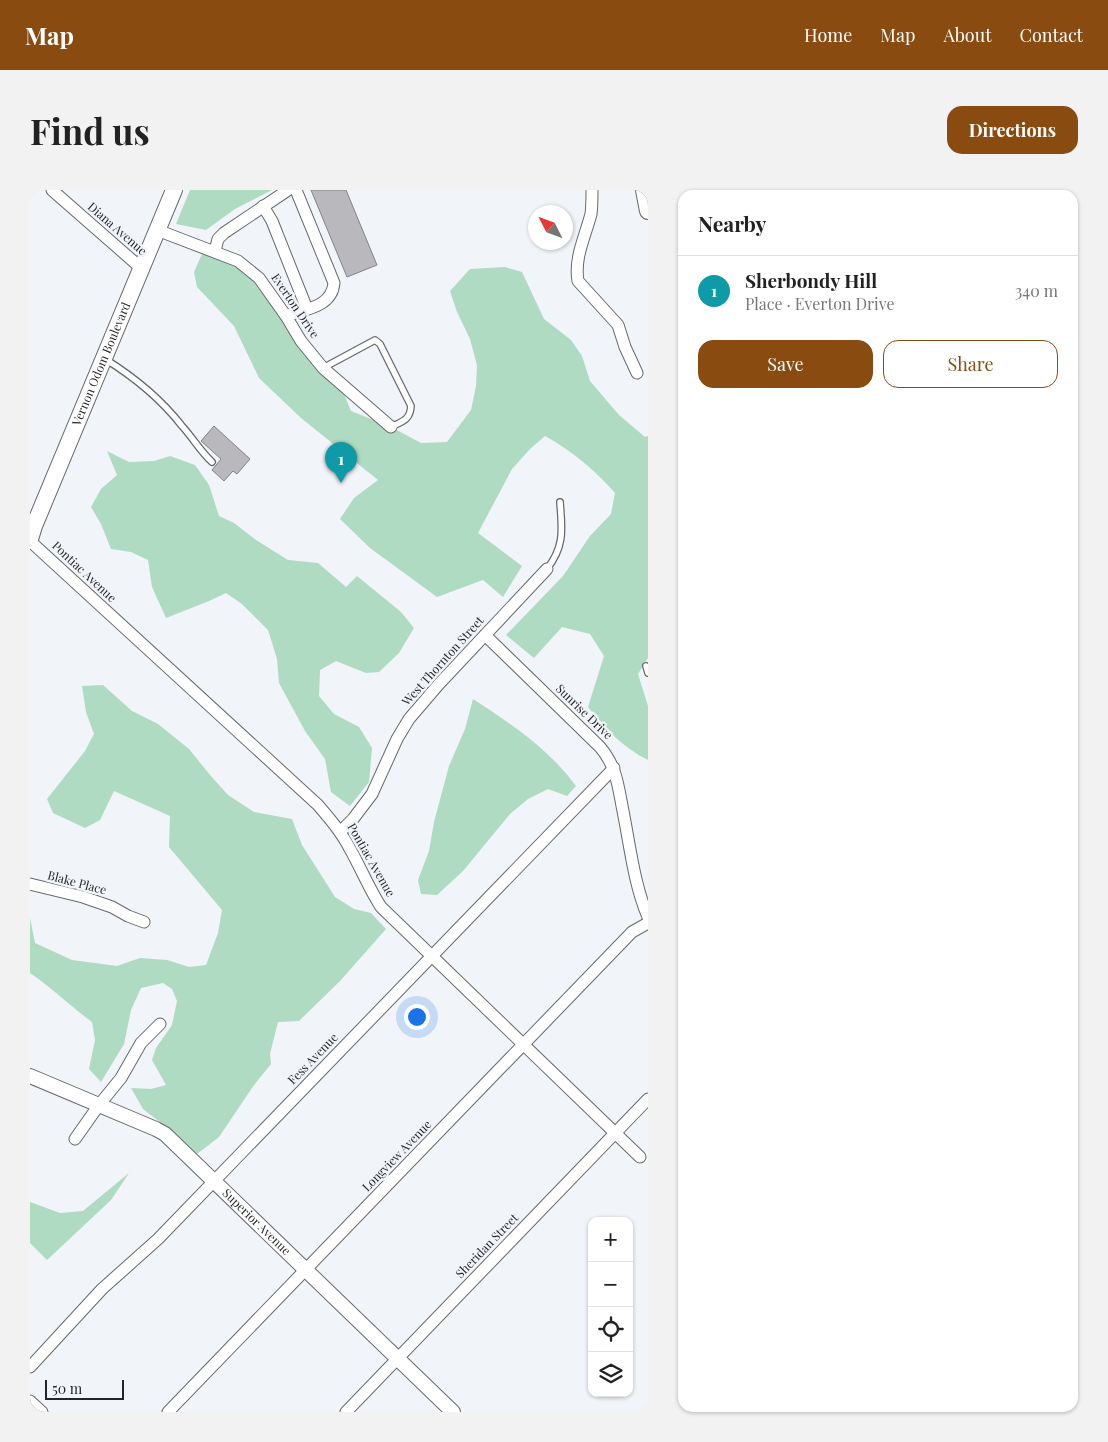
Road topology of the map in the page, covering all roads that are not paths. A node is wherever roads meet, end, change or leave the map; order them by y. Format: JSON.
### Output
{"nodes":[{"id":1,"x":52,"y":190,"type":"edge"},
{"id":2,"x":174,"y":190,"type":"edge"},
{"id":3,"x":288,"y":190,"type":"edge"},
{"id":4,"x":296,"y":190,"type":"edge"},
{"id":5,"x":592,"y":190,"type":"edge"},
{"id":6,"x":644,"y":190,"type":"edge"},
{"id":7,"x":263,"y":206,"type":"junction"},
{"id":8,"x":648,"y":211,"type":"edge"},
{"id":9,"x":158,"y":230,"type":"junction"},
{"id":10,"x":215,"y":251,"type":"junction"},
{"id":11,"x":141,"y":268,"type":"junction"},
{"id":12,"x":307,"y":309,"type":"junction"},
{"id":13,"x":286,"y":316,"type":"junction"},
{"id":14,"x":103,"y":358,"type":"junction"},
{"id":15,"x":323,"y":368,"type":"junction"},
{"id":16,"x":637,"y":373,"type":"dead end"},
{"id":17,"x":390,"y":427,"type":"joint"},
{"id":18,"x":212,"y":462,"type":"dead end"},
{"id":19,"x":560,"y":502,"type":"dead end"},
{"id":20,"x":31,"y":532,"type":"edge"},
{"id":21,"x":547,"y":569,"type":"joint"},
{"id":22,"x":484,"y":636,"type":"junction"},
{"id":23,"x":646,"y":666,"type":"dead end"},
{"id":24,"x":648,"y":673,"type":"edge"},
{"id":25,"x":614,"y":768,"type":"junction"},
{"id":26,"x":340,"y":832,"type":"junction"},
{"id":27,"x":30,"y":884,"type":"edge"},
{"id":28,"x":648,"y":917,"type":"edge"},
{"id":29,"x":144,"y":922,"type":"dead end"},
{"id":30,"x":648,"y":922,"type":"edge"},
{"id":31,"x":432,"y":956,"type":"junction"},
{"id":32,"x":160,"y":1024,"type":"dead end"},
{"id":33,"x":524,"y":1044,"type":"junction"},
{"id":34,"x":30,"y":1076,"type":"edge"},
{"id":35,"x":648,"y":1099,"type":"edge"},
{"id":36,"x":99,"y":1105,"type":"junction"},
{"id":37,"x":615,"y":1133,"type":"junction"},
{"id":38,"x":75,"y":1139,"type":"dead end"},
{"id":39,"x":640,"y":1157,"type":"dead end"},
{"id":40,"x":214,"y":1181,"type":"junction"},
{"id":41,"x":306,"y":1270,"type":"junction"},
{"id":42,"x":398,"y":1358,"type":"junction"},
{"id":43,"x":30,"y":1367,"type":"edge"},
{"id":44,"x":30,"y":1401,"type":"edge"},
{"id":45,"x":42,"y":1412,"type":"edge"},
{"id":46,"x":168,"y":1412,"type":"edge"},
{"id":47,"x":346,"y":1412,"type":"edge"},
{"id":48,"x":453,"y":1412,"type":"edge"}],
"edges":[{"from":1,"to":11,"type":"street","name":"Diana Avenue"},
{"from":2,"to":9,"type":"main road","name":"Vernon Odom Boulevard"},
{"from":3,"to":7,"type":"street"},
{"from":4,"to":12,"type":"street"},
{"from":5,"to":16,"type":"street"},
{"from":6,"to":8,"type":"main road"},
{"from":7,"to":10,"type":"street"},
{"from":7,"to":12,"type":"street","name":"Everton Drive"},
{"from":9,"to":10,"type":"street","name":"Everton Drive"},
{"from":9,"to":11,"type":"main road","name":"Vernon Odom Boulevard"},
{"from":10,"to":13,"type":"street","name":"Everton Drive"},
{"from":11,"to":14,"type":"main road","name":"Vernon Odom Boulevard"},
{"from":12,"to":13,"type":"street"},
{"from":13,"to":15,"type":"street","name":"Everton Drive"},
{"from":14,"to":18,"type":"lane"},
{"from":14,"to":20,"type":"main road","name":"Vernon Odom Boulevard"},
{"from":15,"to":17,"type":"street","name":"Everton Drive"},
{"from":15,"to":17,"type":"lane"},
{"from":19,"to":21,"type":"lane"},
{"from":20,"to":26,"type":"street","name":"Pontiac Avenue"},
{"from":21,"to":22,"type":"street","name":"West Thornton Street"},
{"from":22,"to":25,"type":"street","name":"Sunrise Drive"},
{"from":22,"to":26,"type":"street","name":"West Thornton Street"},
{"from":23,"to":24,"type":"lane"},
{"from":25,"to":28,"type":"street","name":"Sunrise Drive"},
{"from":25,"to":31,"type":"street","name":"Fess Avenue"},
{"from":26,"to":31,"type":"street","name":"Pontiac Avenue"},
{"from":27,"to":29,"type":"street","name":"Blake Place"},
{"from":30,"to":33,"type":"street","name":"Longview Avenue"},
{"from":31,"to":33,"type":"street","name":"Pontiac Avenue"},
{"from":31,"to":40,"type":"street","name":"Fess Avenue"},
{"from":32,"to":36,"type":"street"},
{"from":33,"to":37,"type":"street","name":"Pontiac Avenue"},
{"from":33,"to":41,"type":"street","name":"Longview Avenue"},
{"from":34,"to":36,"type":"street","name":"Superior Avenue"},
{"from":35,"to":37,"type":"street","name":"Sheridan Street"},
{"from":36,"to":38,"type":"street"},
{"from":36,"to":40,"type":"street","name":"Superior Avenue"},
{"from":37,"to":39,"type":"street","name":"Pontiac Avenue"},
{"from":37,"to":42,"type":"street","name":"Sheridan Street"},
{"from":40,"to":41,"type":"street","name":"Superior Avenue"},
{"from":40,"to":43,"type":"street","name":"Fess Avenue"},
{"from":41,"to":42,"type":"street","name":"Superior Avenue"},
{"from":41,"to":46,"type":"street","name":"Longview Avenue"},
{"from":42,"to":47,"type":"street","name":"Sheridan Street"},
{"from":42,"to":48,"type":"street","name":"Superior Avenue"},
{"from":44,"to":45,"type":"street"}]}
